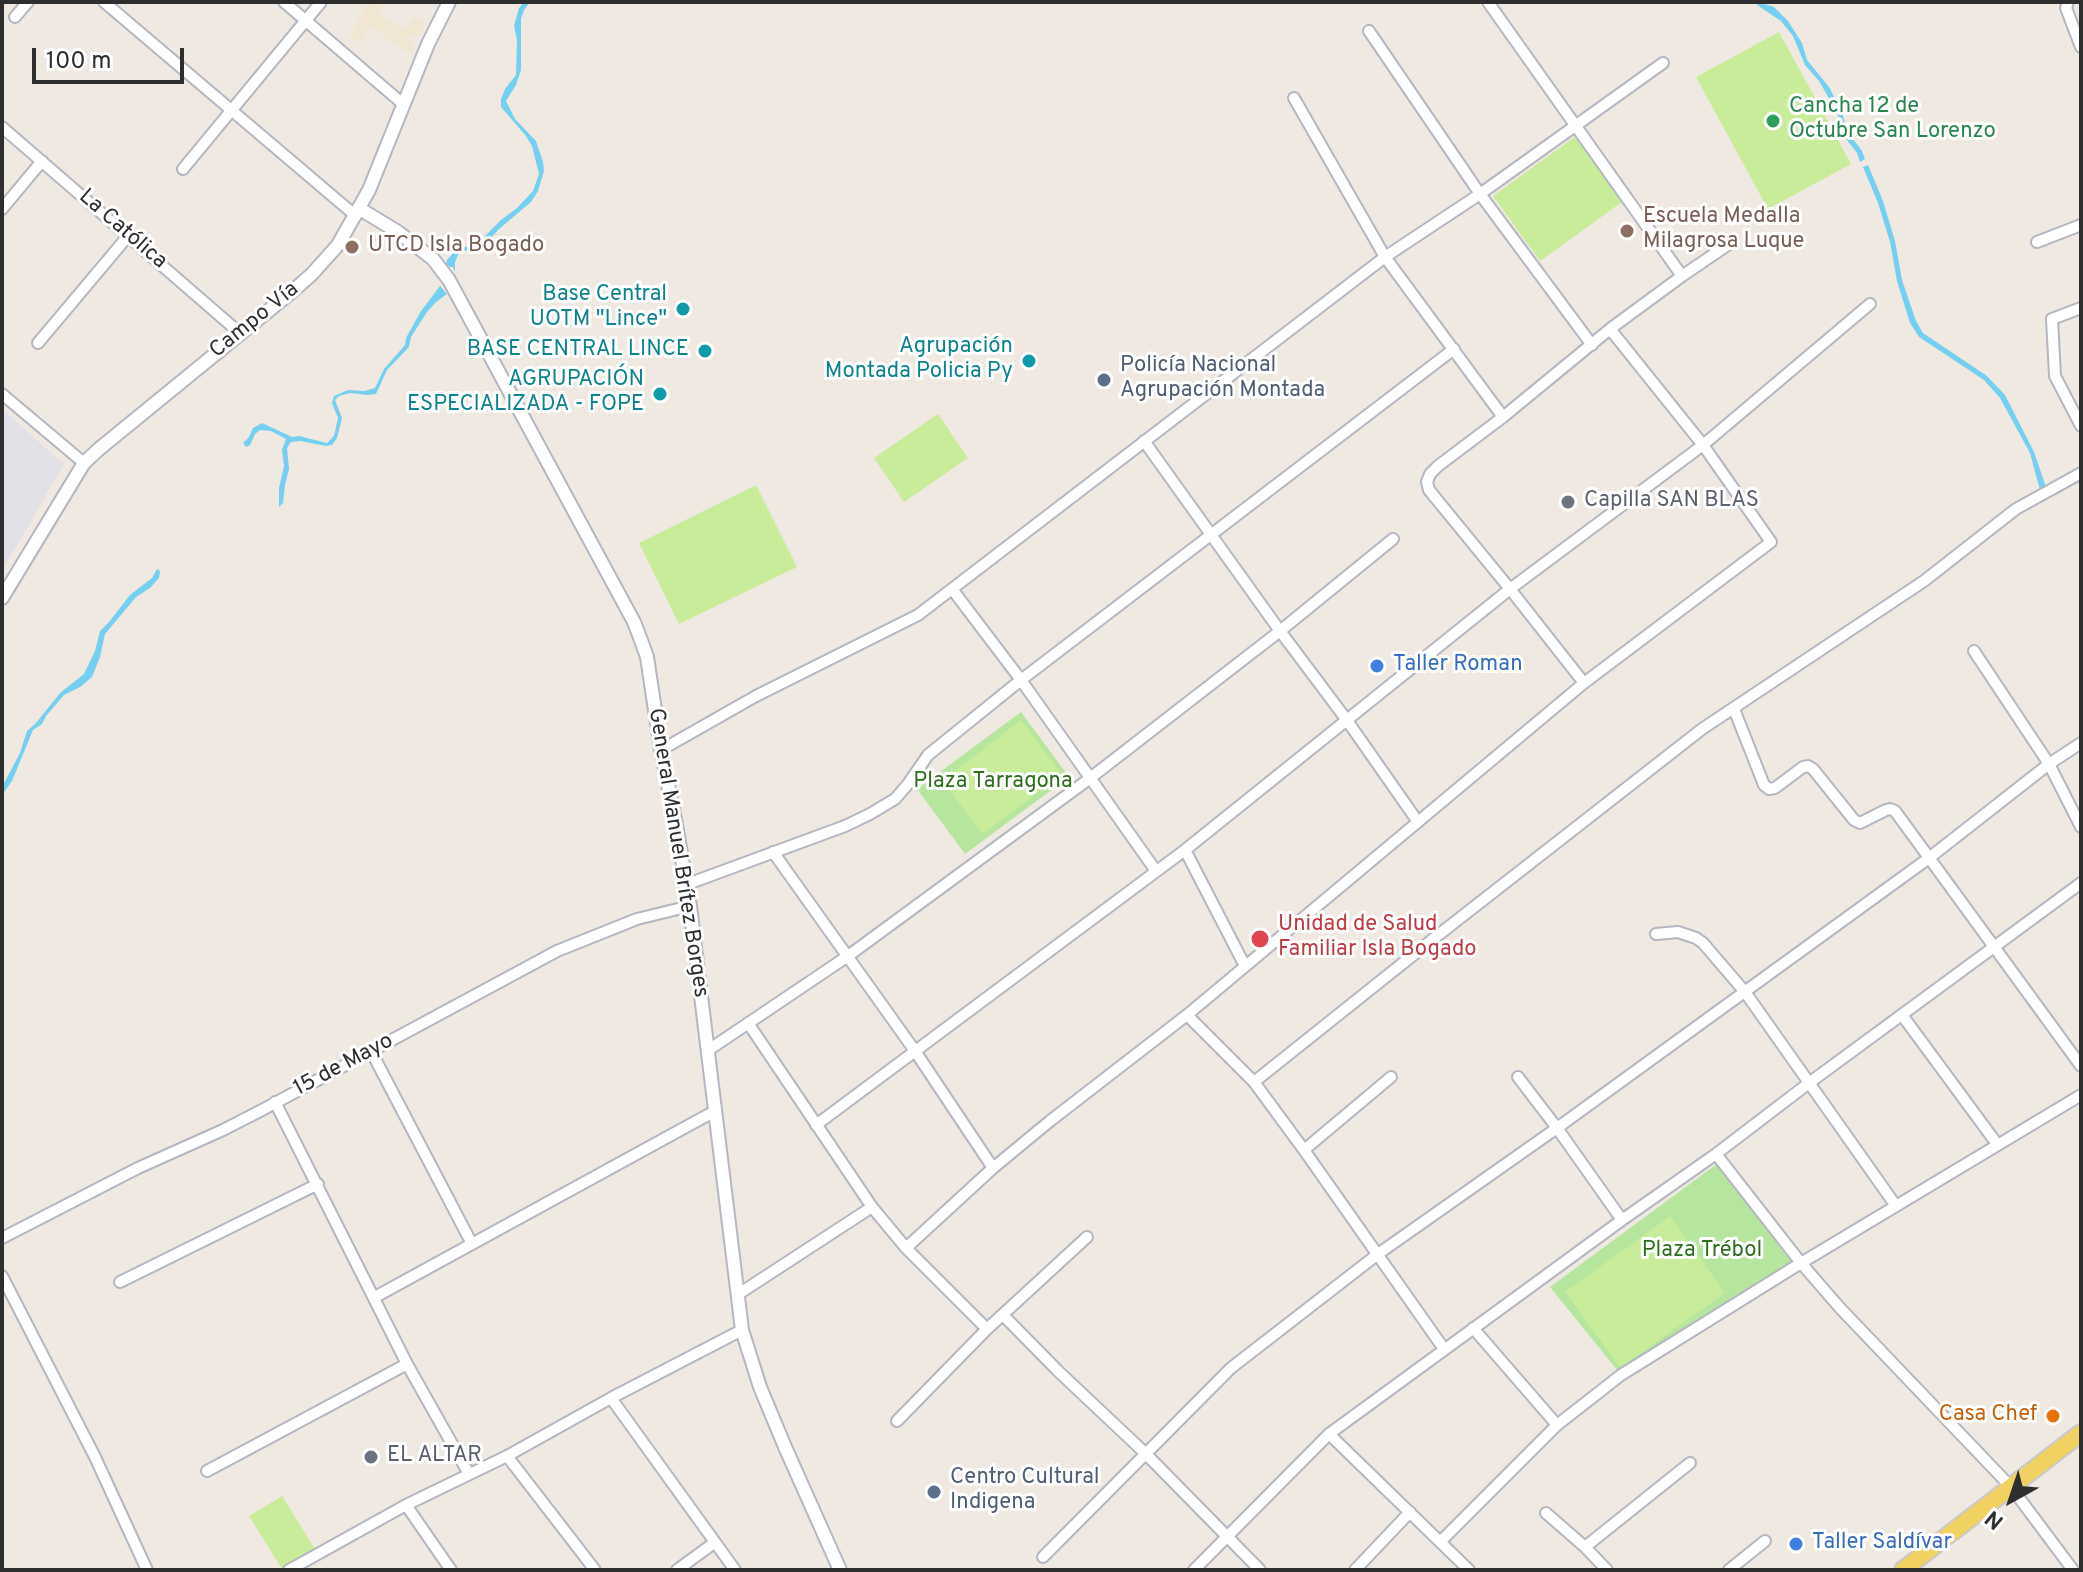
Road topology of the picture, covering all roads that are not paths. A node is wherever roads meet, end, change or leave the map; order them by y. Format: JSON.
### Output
{"nodes":[{"id":1,"x":28,"y":2,"type":"edge"},
{"id":2,"x":104,"y":2,"type":"edge"},
{"id":3,"x":284,"y":2,"type":"edge"},
{"id":4,"x":321,"y":2,"type":"edge"},
{"id":5,"x":449,"y":2,"type":"edge"},
{"id":6,"x":1488,"y":2,"type":"edge"},
{"id":7,"x":2068,"y":2,"type":"edge"},
{"id":8,"x":15,"y":17,"type":"dead end"},
{"id":9,"x":305,"y":20,"type":"junction"},
{"id":10,"x":1369,"y":31,"type":"dead end"},
{"id":11,"x":2081,"y":47,"type":"edge"},
{"id":12,"x":1663,"y":63,"type":"dead end"},
{"id":13,"x":1294,"y":98,"type":"dead end"},
{"id":14,"x":403,"y":104,"type":"junction"},
{"id":15,"x":232,"y":110,"type":"junction"},
{"id":16,"x":1575,"y":125,"type":"junction"},
{"id":17,"x":2,"y":127,"type":"edge"},
{"id":18,"x":42,"y":161,"type":"junction"},
{"id":19,"x":183,"y":169,"type":"dead end"},
{"id":20,"x":1480,"y":194,"type":"junction"},
{"id":21,"x":2,"y":209,"type":"edge"},
{"id":22,"x":358,"y":212,"type":"junction"},
{"id":23,"x":2081,"y":225,"type":"edge"},
{"id":24,"x":128,"y":236,"type":"junction"},
{"id":25,"x":2037,"y":242,"type":"dead end"},
{"id":26,"x":1729,"y":244,"type":"dead end"},
{"id":27,"x":1385,"y":257,"type":"junction"},
{"id":28,"x":1682,"y":276,"type":"junction"},
{"id":29,"x":1870,"y":304,"type":"dead end"},
{"id":30,"x":2081,"y":308,"type":"edge"},
{"id":31,"x":1610,"y":329,"type":"junction"},
{"id":32,"x":241,"y":334,"type":"junction"},
{"id":33,"x":38,"y":343,"type":"dead end"},
{"id":34,"x":1592,"y":345,"type":"junction"},
{"id":35,"x":1454,"y":349,"type":"junction"},
{"id":36,"x":2,"y":394,"type":"edge"},
{"id":37,"x":2077,"y":411,"type":"edge"},
{"id":38,"x":1503,"y":417,"type":"junction"},
{"id":39,"x":2081,"y":426,"type":"edge"},
{"id":40,"x":1144,"y":441,"type":"junction"},
{"id":41,"x":1703,"y":445,"type":"junction"},
{"id":42,"x":84,"y":463,"type":"junction"},
{"id":43,"x":2081,"y":473,"type":"edge"},
{"id":44,"x":1213,"y":536,"type":"junction"},
{"id":45,"x":1393,"y":539,"type":"dead end"},
{"id":46,"x":952,"y":589,"type":"junction"},
{"id":47,"x":1510,"y":589,"type":"junction"},
{"id":48,"x":2,"y":598,"type":"edge"},
{"id":49,"x":1280,"y":631,"type":"junction"},
{"id":50,"x":1974,"y":651,"type":"dead end"},
{"id":51,"x":1021,"y":680,"type":"junction"},
{"id":52,"x":1584,"y":683,"type":"junction"},
{"id":53,"x":1734,"y":709,"type":"junction"},
{"id":54,"x":1346,"y":719,"type":"junction"},
{"id":55,"x":2081,"y":743,"type":"edge"},
{"id":56,"x":661,"y":750,"type":"junction"},
{"id":57,"x":2049,"y":764,"type":"junction"},
{"id":58,"x":1089,"y":779,"type":"junction"},
{"id":59,"x":1418,"y":822,"type":"junction"},
{"id":60,"x":2081,"y":827,"type":"edge"},
{"id":61,"x":1185,"y":850,"type":"junction"},
{"id":62,"x":773,"y":852,"type":"junction"},
{"id":63,"x":1929,"y":858,"type":"junction"},
{"id":64,"x":1156,"y":871,"type":"junction"},
{"id":65,"x":2081,"y":883,"type":"edge"},
{"id":66,"x":685,"y":885,"type":"junction"},
{"id":67,"x":690,"y":906,"type":"junction"},
{"id":68,"x":1656,"y":934,"type":"dead end"},
{"id":69,"x":1993,"y":947,"type":"junction"},
{"id":70,"x":848,"y":956,"type":"junction"},
{"id":71,"x":1245,"y":966,"type":"junction"},
{"id":72,"x":1745,"y":992,"type":"junction"},
{"id":73,"x":1187,"y":1015,"type":"junction"},
{"id":74,"x":1902,"y":1015,"type":"junction"},
{"id":75,"x":748,"y":1023,"type":"junction"},
{"id":76,"x":371,"y":1051,"type":"junction"},
{"id":77,"x":707,"y":1051,"type":"junction"},
{"id":78,"x":915,"y":1051,"type":"junction"},
{"id":79,"x":2081,"y":1066,"type":"edge"},
{"id":80,"x":1391,"y":1077,"type":"dead end"},
{"id":81,"x":1518,"y":1077,"type":"dead end"},
{"id":82,"x":1254,"y":1082,"type":"junction"},
{"id":83,"x":1809,"y":1083,"type":"junction"},
{"id":84,"x":2081,"y":1095,"type":"edge"},
{"id":85,"x":275,"y":1102,"type":"junction"},
{"id":86,"x":715,"y":1111,"type":"junction"},
{"id":87,"x":816,"y":1125,"type":"junction"},
{"id":88,"x":1557,"y":1128,"type":"junction"},
{"id":89,"x":1997,"y":1144,"type":"junction"},
{"id":90,"x":1304,"y":1150,"type":"junction"},
{"id":91,"x":1716,"y":1154,"type":"junction"},
{"id":92,"x":993,"y":1168,"type":"junction"},
{"id":93,"x":318,"y":1184,"type":"junction"},
{"id":94,"x":1896,"y":1206,"type":"junction"},
{"id":95,"x":872,"y":1207,"type":"junction"},
{"id":96,"x":1622,"y":1220,"type":"junction"},
{"id":97,"x":1087,"y":1237,"type":"dead end"},
{"id":98,"x":2,"y":1238,"type":"edge"},
{"id":99,"x":472,"y":1244,"type":"junction"},
{"id":100,"x":906,"y":1248,"type":"junction"},
{"id":101,"x":1378,"y":1254,"type":"junction"},
{"id":102,"x":1801,"y":1263,"type":"junction"},
{"id":103,"x":2,"y":1276,"type":"edge"},
{"id":104,"x":120,"y":1282,"type":"dead end"},
{"id":105,"x":737,"y":1295,"type":"junction"},
{"id":106,"x":375,"y":1297,"type":"junction"},
{"id":107,"x":1003,"y":1315,"type":"junction"},
{"id":108,"x":1473,"y":1328,"type":"junction"},
{"id":109,"x":987,"y":1329,"type":"junction"},
{"id":110,"x":742,"y":1330,"type":"junction"},
{"id":111,"x":1444,"y":1349,"type":"junction"},
{"id":112,"x":407,"y":1364,"type":"junction"},
{"id":113,"x":611,"y":1398,"type":"junction"},
{"id":114,"x":897,"y":1421,"type":"dead end"},
{"id":115,"x":1557,"y":1425,"type":"junction"},
{"id":116,"x":2081,"y":1433,"type":"edge"},
{"id":117,"x":1329,"y":1434,"type":"junction"},
{"id":118,"x":1145,"y":1453,"type":"junction"},
{"id":119,"x":507,"y":1456,"type":"junction"},
{"id":120,"x":1690,"y":1463,"type":"dead end"},
{"id":121,"x":207,"y":1471,"type":"dead end"},
{"id":122,"x":469,"y":1474,"type":"junction"},
{"id":123,"x":2011,"y":1487,"type":"junction"},
{"id":124,"x":406,"y":1505,"type":"junction"},
{"id":125,"x":1410,"y":1512,"type":"junction"},
{"id":126,"x":1546,"y":1513,"type":"dead end"},
{"id":127,"x":1226,"y":1537,"type":"junction"},
{"id":128,"x":1441,"y":1541,"type":"junction"},
{"id":129,"x":1765,"y":1541,"type":"dead end"},
{"id":130,"x":714,"y":1543,"type":"junction"},
{"id":131,"x":1585,"y":1547,"type":"junction"},
{"id":132,"x":1043,"y":1557,"type":"dead end"},
{"id":133,"x":305,"y":1560,"type":"junction"},
{"id":134,"x":147,"y":1570,"type":"edge"},
{"id":135,"x":289,"y":1570,"type":"edge"},
{"id":136,"x":313,"y":1570,"type":"edge"},
{"id":137,"x":451,"y":1570,"type":"edge"},
{"id":138,"x":595,"y":1570,"type":"edge"},
{"id":139,"x":677,"y":1570,"type":"edge"},
{"id":140,"x":735,"y":1570,"type":"edge"},
{"id":141,"x":840,"y":1570,"type":"edge"},
{"id":142,"x":1194,"y":1570,"type":"edge"},
{"id":143,"x":1260,"y":1570,"type":"edge"},
{"id":144,"x":1355,"y":1570,"type":"edge"},
{"id":145,"x":1469,"y":1570,"type":"edge"},
{"id":146,"x":1607,"y":1570,"type":"edge"},
{"id":147,"x":1729,"y":1570,"type":"edge"},
{"id":148,"x":1903,"y":1570,"type":"edge"},
{"id":149,"x":2073,"y":1570,"type":"edge"}],
"edges":[{"from":1,"to":8,"type":"street"},
{"from":2,"to":15,"type":"street"},
{"from":3,"to":9,"type":"street"},
{"from":4,"to":9,"type":"street"},
{"from":5,"to":14,"type":"street","name":"Campo Vía"},
{"from":6,"to":16,"type":"street"},
{"from":7,"to":11,"type":"street"},
{"from":9,"to":14,"type":"street"},
{"from":9,"to":15,"type":"street"},
{"from":10,"to":20,"type":"street"},
{"from":12,"to":16,"type":"street"},
{"from":13,"to":27,"type":"street"},
{"from":14,"to":22,"type":"street","name":"Campo Vía"},
{"from":15,"to":19,"type":"street"},
{"from":15,"to":22,"type":"street"},
{"from":16,"to":20,"type":"street"},
{"from":16,"to":28,"type":"street"},
{"from":17,"to":18,"type":"street","name":"La Católica"},
{"from":18,"to":21,"type":"street"},
{"from":18,"to":24,"type":"street","name":"La Católica"},
{"from":20,"to":27,"type":"street"},
{"from":20,"to":34,"type":"street"},
{"from":22,"to":32,"type":"street","name":"Campo Vía"},
{"from":22,"to":56,"type":"street","name":"General Manuel Brítez Borges"},
{"from":23,"to":25,"type":"street"},
{"from":24,"to":32,"type":"street","name":"La Católica"},
{"from":24,"to":33,"type":"street"},
{"from":26,"to":28,"type":"street"},
{"from":27,"to":35,"type":"street"},
{"from":27,"to":40,"type":"street"},
{"from":28,"to":31,"type":"street"},
{"from":29,"to":41,"type":"street"},
{"from":30,"to":37,"type":"street"},
{"from":31,"to":34,"type":"street"},
{"from":31,"to":41,"type":"street"},
{"from":32,"to":42,"type":"street","name":"Campo Vía"},
{"from":34,"to":38,"type":"street"},
{"from":35,"to":38,"type":"street"},
{"from":35,"to":44,"type":"street"},
{"from":36,"to":42,"type":"street"},
{"from":37,"to":39,"type":"street"},
{"from":38,"to":47,"type":"street"},
{"from":40,"to":44,"type":"street"},
{"from":40,"to":46,"type":"street"},
{"from":41,"to":47,"type":"street"},
{"from":41,"to":52,"type":"street"},
{"from":42,"to":48,"type":"street","name":"Campo Vía"},
{"from":43,"to":53,"type":"street"},
{"from":44,"to":49,"type":"street"},
{"from":44,"to":51,"type":"street"},
{"from":45,"to":49,"type":"street"},
{"from":46,"to":51,"type":"street"},
{"from":46,"to":56,"type":"street"},
{"from":47,"to":52,"type":"street"},
{"from":47,"to":54,"type":"street"},
{"from":49,"to":54,"type":"street"},
{"from":49,"to":58,"type":"street"},
{"from":50,"to":57,"type":"street"},
{"from":51,"to":58,"type":"street"},
{"from":51,"to":62,"type":"street"},
{"from":52,"to":59,"type":"street"},
{"from":53,"to":63,"type":"street"},
{"from":53,"to":82,"type":"street"},
{"from":54,"to":59,"type":"street"},
{"from":54,"to":61,"type":"street"},
{"from":55,"to":57,"type":"street"},
{"from":56,"to":66,"type":"street","name":"General Manuel Brítez Borges"},
{"from":57,"to":60,"type":"street"},
{"from":57,"to":63,"type":"street"},
{"from":58,"to":64,"type":"street"},
{"from":58,"to":70,"type":"street"},
{"from":59,"to":71,"type":"street"},
{"from":61,"to":64,"type":"street"},
{"from":61,"to":71,"type":"street"},
{"from":62,"to":66,"type":"street"},
{"from":62,"to":70,"type":"street"},
{"from":63,"to":69,"type":"street"},
{"from":63,"to":72,"type":"street"},
{"from":64,"to":78,"type":"street"},
{"from":65,"to":69,"type":"street"},
{"from":66,"to":67,"type":"street","name":"General Manuel Brítez Borges"},
{"from":67,"to":76,"type":"street","name":"15 de Mayo"},
{"from":67,"to":77,"type":"street","name":"General Manuel Brítez Borges"},
{"from":68,"to":72,"type":"street"},
{"from":69,"to":74,"type":"street"},
{"from":69,"to":79,"type":"street"},
{"from":70,"to":75,"type":"street"},
{"from":70,"to":78,"type":"street"},
{"from":71,"to":73,"type":"street"},
{"from":72,"to":83,"type":"street"},
{"from":72,"to":88,"type":"street"},
{"from":73,"to":82,"type":"street"},
{"from":73,"to":92,"type":"street"},
{"from":74,"to":83,"type":"street"},
{"from":74,"to":89,"type":"street"},
{"from":75,"to":77,"type":"street"},
{"from":75,"to":87,"type":"street"},
{"from":76,"to":85,"type":"street","name":"15 de Mayo"},
{"from":76,"to":99,"type":"street"},
{"from":77,"to":86,"type":"street","name":"General Manuel Brítez Borges"},
{"from":78,"to":87,"type":"street"},
{"from":78,"to":92,"type":"street"},
{"from":80,"to":90,"type":"street"},
{"from":81,"to":88,"type":"street"},
{"from":82,"to":90,"type":"street"},
{"from":83,"to":91,"type":"street"},
{"from":83,"to":94,"type":"street"},
{"from":84,"to":89,"type":"street"},
{"from":85,"to":93,"type":"street"},
{"from":85,"to":98,"type":"street","name":"15 de Mayo"},
{"from":86,"to":99,"type":"street"},
{"from":86,"to":105,"type":"street","name":"General Manuel Brítez Borges"},
{"from":87,"to":95,"type":"street"},
{"from":88,"to":96,"type":"street"},
{"from":88,"to":101,"type":"street"},
{"from":89,"to":94,"type":"street"},
{"from":90,"to":101,"type":"street"},
{"from":91,"to":96,"type":"street"},
{"from":91,"to":102,"type":"street"},
{"from":92,"to":100,"type":"street"},
{"from":93,"to":104,"type":"street"},
{"from":93,"to":106,"type":"street"},
{"from":94,"to":102,"type":"street"},
{"from":95,"to":100,"type":"street"},
{"from":95,"to":105,"type":"street"},
{"from":96,"to":108,"type":"street"},
{"from":97,"to":107,"type":"street"},
{"from":99,"to":106,"type":"street"},
{"from":100,"to":109,"type":"street"},
{"from":101,"to":111,"type":"street"},
{"from":101,"to":118,"type":"street"},
{"from":102,"to":115,"type":"street"},
{"from":102,"to":123,"type":"street"},
{"from":103,"to":134,"type":"street"},
{"from":105,"to":110,"type":"street","name":"General Manuel Brítez Borges"},
{"from":106,"to":112,"type":"street"},
{"from":107,"to":109,"type":"street"},
{"from":107,"to":118,"type":"street"},
{"from":108,"to":111,"type":"street"},
{"from":108,"to":115,"type":"street"},
{"from":109,"to":114,"type":"street"},
{"from":110,"to":113,"type":"street"},
{"from":110,"to":141,"type":"street","name":"General Manuel Brítez Borges"},
{"from":111,"to":117,"type":"street"},
{"from":112,"to":121,"type":"street"},
{"from":112,"to":122,"type":"street"},
{"from":113,"to":119,"type":"street"},
{"from":113,"to":130,"type":"street"},
{"from":115,"to":128,"type":"street"},
{"from":116,"to":123,"type":"main road"},
{"from":117,"to":125,"type":"street"},
{"from":117,"to":127,"type":"street"},
{"from":118,"to":127,"type":"street"},
{"from":118,"to":132,"type":"street"},
{"from":119,"to":122,"type":"street"},
{"from":119,"to":138,"type":"street"},
{"from":120,"to":131,"type":"street"},
{"from":122,"to":124,"type":"street"},
{"from":123,"to":148,"type":"main road"},
{"from":123,"to":149,"type":"street"},
{"from":124,"to":133,"type":"street"},
{"from":124,"to":137,"type":"street"},
{"from":125,"to":128,"type":"street"},
{"from":125,"to":144,"type":"street"},
{"from":126,"to":131,"type":"street"},
{"from":127,"to":142,"type":"street"},
{"from":127,"to":143,"type":"street"},
{"from":128,"to":145,"type":"street"},
{"from":129,"to":147,"type":"street"},
{"from":130,"to":139,"type":"street"},
{"from":130,"to":140,"type":"street"},
{"from":131,"to":146,"type":"street"},
{"from":133,"to":135,"type":"street"},
{"from":133,"to":136,"type":"street"}]}
